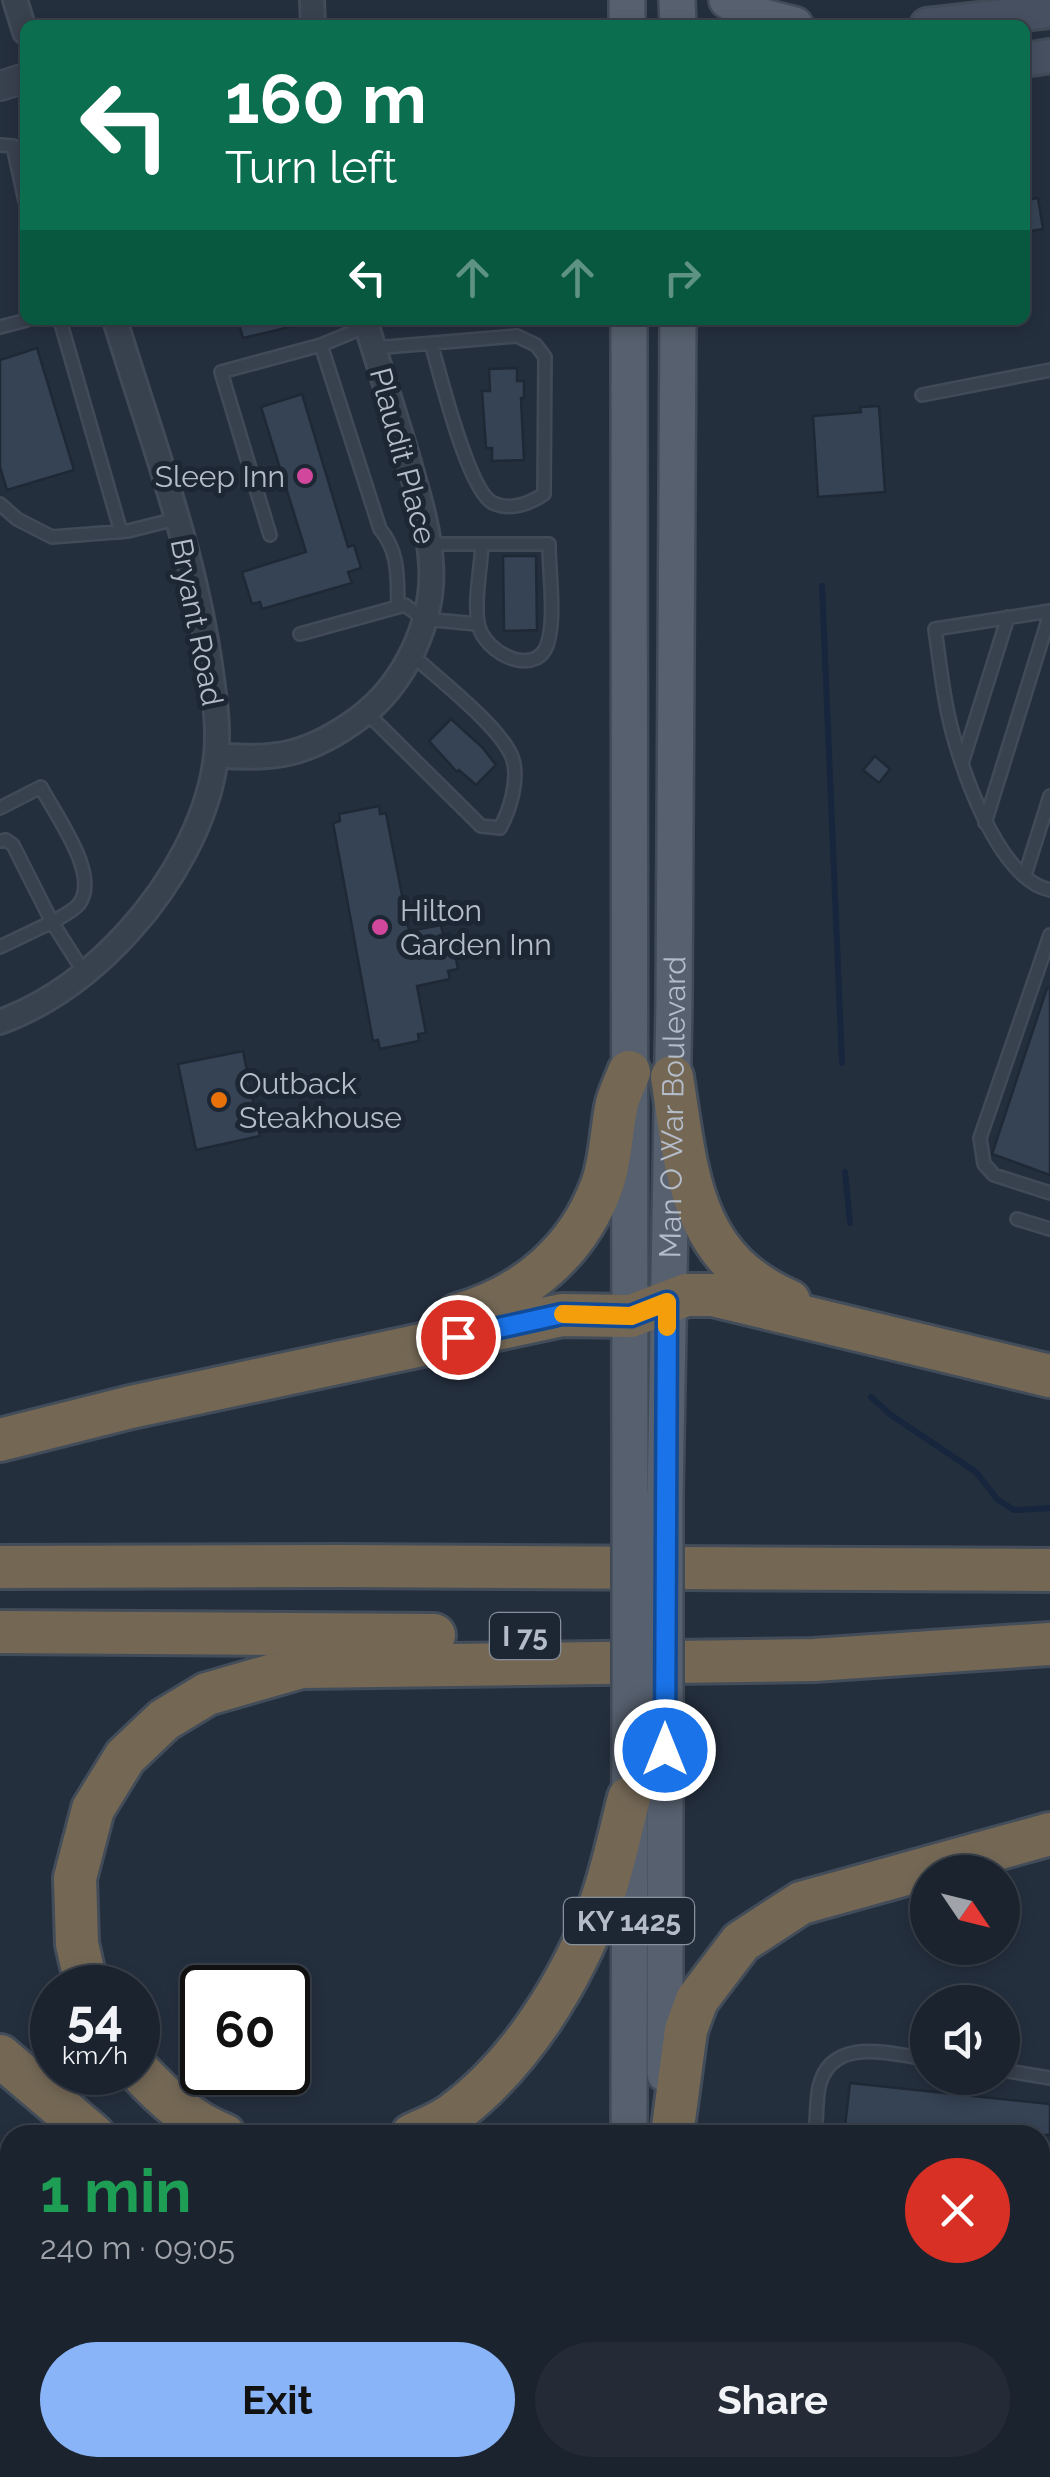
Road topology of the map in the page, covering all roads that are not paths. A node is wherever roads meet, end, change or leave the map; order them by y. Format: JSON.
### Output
{"nodes":[{"id":1,"x":727,"y":0,"type":"edge"},
{"id":2,"x":1050,"y":11,"type":"edge"},
{"id":3,"x":775,"y":20,"type":"edge"},
{"id":4,"x":971,"y":20,"type":"edge"},
{"id":5,"x":0,"y":145,"type":"edge"},
{"id":6,"x":20,"y":179,"type":"edge"},
{"id":7,"x":61,"y":325,"type":"edge"},
{"id":8,"x":117,"y":325,"type":"edge"},
{"id":9,"x":629,"y":325,"type":"edge"},
{"id":10,"x":678,"y":325,"type":"edge"},
{"id":11,"x":369,"y":332,"type":"edge"},
{"id":12,"x":431,"y":343,"type":"junction"},
{"id":13,"x":321,"y":344,"type":"junction"},
{"id":14,"x":1050,"y":370,"type":"edge"},
{"id":15,"x":922,"y":395,"type":"dead end"},
{"id":16,"x":0,"y":504,"type":"edge"},
{"id":17,"x":176,"y":519,"type":"junction"},
{"id":18,"x":121,"y":532,"type":"junction"},
{"id":19,"x":270,"y":535,"type":"dead end"},
{"id":20,"x":428,"y":544,"type":"junction"},
{"id":21,"x":482,"y":544,"type":"junction"},
{"id":22,"x":398,"y":608,"type":"junction"},
{"id":23,"x":1050,"y":612,"type":"edge"},
{"id":24,"x":1008,"y":617,"type":"junction"},
{"id":25,"x":424,"y":619,"type":"junction"},
{"id":26,"x":478,"y":624,"type":"junction"},
{"id":27,"x":300,"y":634,"type":"dead end"},
{"id":28,"x":411,"y":654,"type":"junction"},
{"id":29,"x":366,"y":712,"type":"junction"},
{"id":30,"x":216,"y":755,"type":"junction"},
{"id":31,"x":963,"y":760,"type":"junction"},
{"id":32,"x":1050,"y":796,"type":"edge"},
{"id":33,"x":0,"y":808,"type":"edge"},
{"id":34,"x":985,"y":823,"type":"junction"},
{"id":35,"x":0,"y":840,"type":"edge"},
{"id":36,"x":1025,"y":875,"type":"junction"},
{"id":37,"x":1050,"y":890,"type":"edge"},
{"id":38,"x":52,"y":922,"type":"junction"},
{"id":39,"x":1050,"y":935,"type":"edge"},
{"id":40,"x":0,"y":946,"type":"edge"},
{"id":41,"x":85,"y":974,"type":"junction"},
{"id":42,"x":0,"y":1022,"type":"edge"},
{"id":43,"x":629,"y":1072,"type":"junction"},
{"id":44,"x":672,"y":1077,"type":"junction"},
{"id":45,"x":1050,"y":1193,"type":"edge"},
{"id":46,"x":1018,"y":1218,"type":"dead end"},
{"id":47,"x":1050,"y":1229,"type":"edge"},
{"id":48,"x":649,"y":1309,"type":"junction"},
{"id":49,"x":864,"y":1330,"type":"junction"},
{"id":50,"x":1050,"y":1376,"type":"edge"},
{"id":51,"x":170,"y":1400,"type":"junction"},
{"id":52,"x":0,"y":1440,"type":"edge"},
{"id":53,"x":0,"y":1567,"type":"edge"},
{"id":54,"x":1050,"y":1570,"type":"edge"},
{"id":55,"x":0,"y":1632,"type":"edge"},
{"id":56,"x":1050,"y":1643,"type":"edge"},
{"id":57,"x":648,"y":1707,"type":"junction"},
{"id":58,"x":629,"y":1798,"type":"junction"},
{"id":59,"x":1050,"y":1834,"type":"edge"},
{"id":60,"x":82,"y":1965,"type":"edge"},
{"id":61,"x":0,"y":2056,"type":"edge"},
{"id":62,"x":910,"y":2057,"type":"edge"},
{"id":63,"x":1020,"y":2073,"type":"edge"},
{"id":64,"x":1050,"y":2078,"type":"edge"},
{"id":65,"x":160,"y":2092,"type":"edge"},
{"id":66,"x":82,"y":2125,"type":"edge"},
{"id":67,"x":202,"y":2125,"type":"edge"},
{"id":68,"x":433,"y":2125,"type":"edge"},
{"id":69,"x":629,"y":2125,"type":"edge"},
{"id":70,"x":668,"y":2125,"type":"edge"},
{"id":71,"x":670,"y":2125,"type":"edge"},
{"id":72,"x":816,"y":2125,"type":"edge"}],
"edges":[{"from":1,"to":3,"type":"main road"},
{"from":2,"to":4,"type":"main road"},
{"from":5,"to":6,"type":"lane"},
{"from":7,"to":18,"type":"lane"},
{"from":8,"to":17,"type":"street","name":"Bryant Road"},
{"from":9,"to":43,"type":"main road","name":"Man O War Boulevard","number":"KY 1425"},
{"from":10,"to":44,"type":"main road","name":"Man O War Boulevard","number":"KY 1425"},
{"from":11,"to":12,"type":"lane"},
{"from":11,"to":13,"type":"lane"},
{"from":11,"to":20,"type":"street","name":"Plaudit Place"},
{"from":12,"to":12,"type":"lane"},
{"from":13,"to":19,"type":"lane"},
{"from":13,"to":22,"type":"lane"},
{"from":14,"to":15,"type":"lane"},
{"from":16,"to":18,"type":"lane"},
{"from":17,"to":18,"type":"lane"},
{"from":17,"to":30,"type":"street","name":"Bryant Road"},
{"from":20,"to":21,"type":"lane"},
{"from":20,"to":25,"type":"street","name":"Plaudit Place"},
{"from":21,"to":26,"type":"lane"},
{"from":21,"to":26,"type":"lane"},
{"from":22,"to":25,"type":"lane"},
{"from":22,"to":27,"type":"lane"},
{"from":23,"to":24,"type":"lane"},
{"from":23,"to":34,"type":"lane"},
{"from":24,"to":31,"type":"lane"},
{"from":24,"to":31,"type":"lane"},
{"from":25,"to":26,"type":"lane"},
{"from":25,"to":28,"type":"street","name":"Plaudit Place"},
{"from":28,"to":29,"type":"street","name":"Plaudit Place"},
{"from":28,"to":29,"type":"lane"},
{"from":29,"to":30,"type":"street","name":"Plaudit Place"},
{"from":30,"to":41,"type":"street","name":"Bryant Road"},
{"from":31,"to":34,"type":"lane"},
{"from":32,"to":36,"type":"lane"},
{"from":33,"to":38,"type":"lane"},
{"from":34,"to":36,"type":"lane"},
{"from":35,"to":38,"type":"lane"},
{"from":36,"to":37,"type":"lane"},
{"from":38,"to":40,"type":"lane"},
{"from":38,"to":41,"type":"lane"},
{"from":39,"to":45,"type":"lane"},
{"from":41,"to":42,"type":"street","name":"Bryant Road"},
{"from":43,"to":48,"type":"main road","name":"Man O War Boulevard","number":"KY 1425"},
{"from":43,"to":51,"type":"highway"},
{"from":44,"to":48,"type":"main road","name":"Man O War Boulevard","number":"KY 1425"},
{"from":44,"to":49,"type":"highway"},
{"from":46,"to":47,"type":"lane"},
{"from":48,"to":49,"type":"highway"},
{"from":48,"to":51,"type":"highway"},
{"from":48,"to":57,"type":"main road","name":"Man O War Boulevard","number":"KY 1425","bridge":true},
{"from":49,"to":50,"type":"highway"},
{"from":51,"to":52,"type":"highway"},
{"from":53,"to":54,"type":"highway"},
{"from":55,"to":56,"type":"highway","number":"I 75"},
{"from":56,"to":60,"type":"highway"},
{"from":57,"to":58,"type":"main road","name":"Man O War Boulevard","number":"KY 1425"},
{"from":57,"to":70,"type":"main road","name":"Man O War Boulevard","number":"KY 1425"},
{"from":58,"to":68,"type":"highway"},
{"from":58,"to":69,"type":"main road","name":"Man O War Boulevard","number":"KY 1425"},
{"from":59,"to":71,"type":"highway"},
{"from":61,"to":66,"type":"highway"},
{"from":62,"to":72,"type":"lane"},
{"from":63,"to":64,"type":"lane"},
{"from":65,"to":67,"type":"highway"}]}
